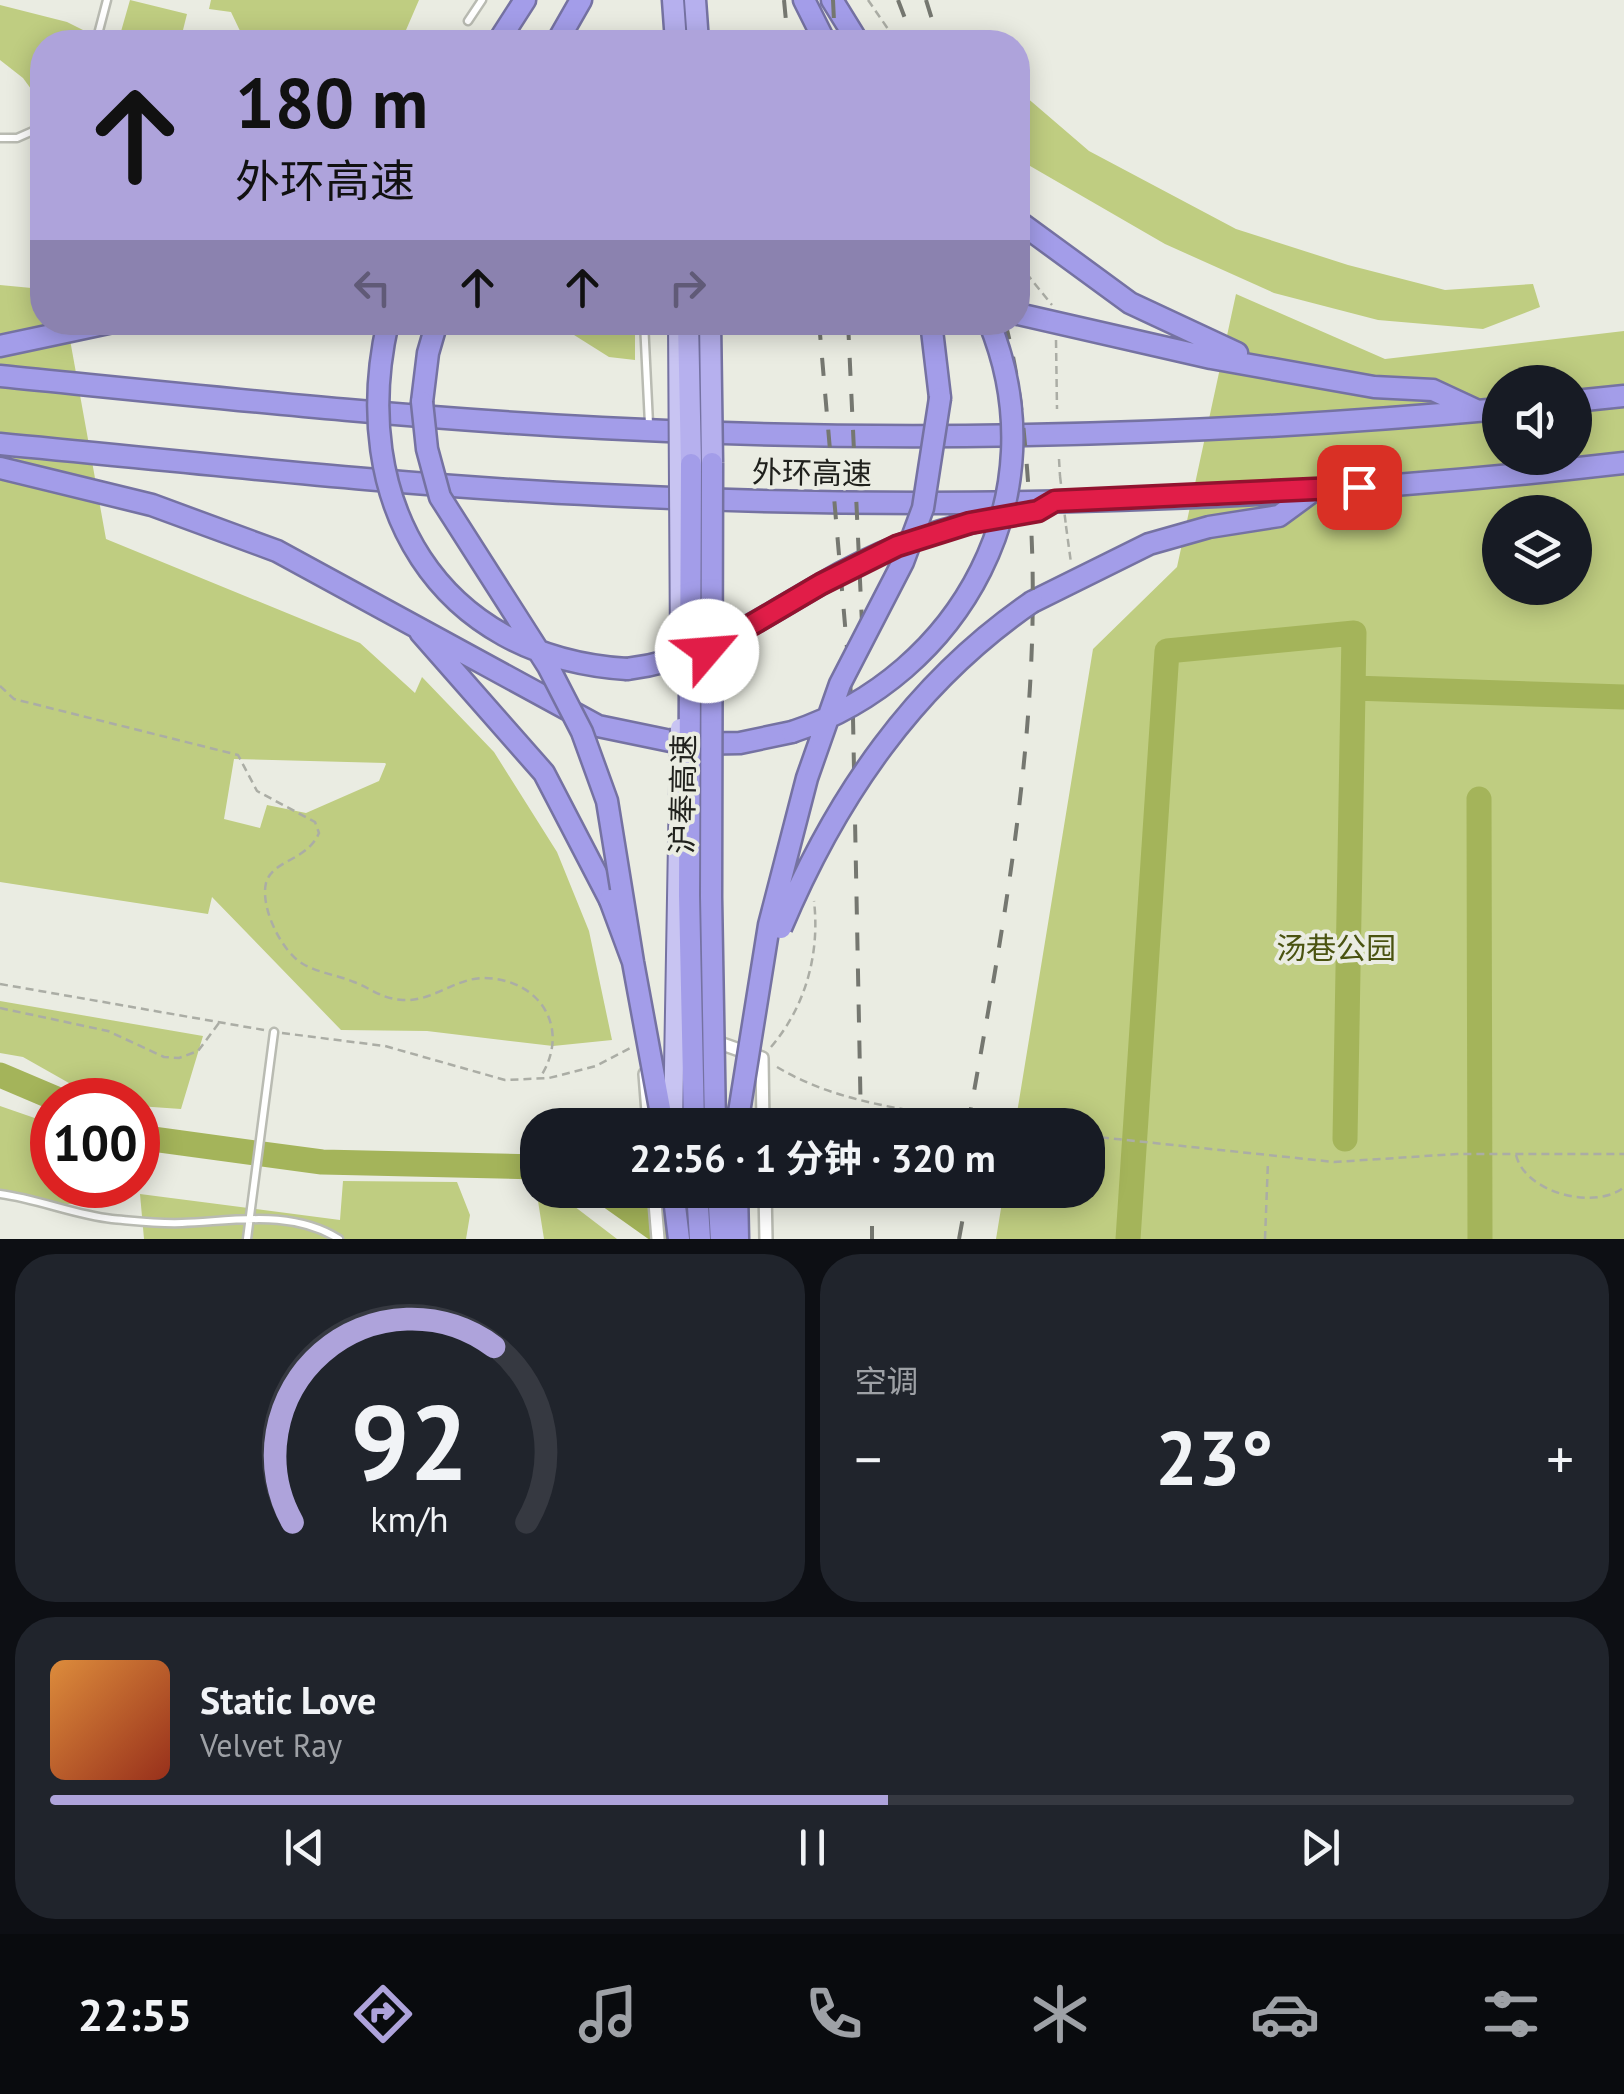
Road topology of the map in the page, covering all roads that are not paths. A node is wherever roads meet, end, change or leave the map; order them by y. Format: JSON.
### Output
{"nodes":[{"id":1,"x":106,"y":0,"type":"edge"},
{"id":2,"x":482,"y":0,"type":"edge"},
{"id":3,"x":525,"y":0,"type":"edge"},
{"id":4,"x":581,"y":0,"type":"edge"},
{"id":5,"x":673,"y":0,"type":"edge"},
{"id":6,"x":695,"y":0,"type":"edge"},
{"id":7,"x":804,"y":0,"type":"edge"},
{"id":8,"x":832,"y":0,"type":"edge"},
{"id":9,"x":468,"y":21,"type":"dead end"},
{"id":10,"x":99,"y":30,"type":"edge"},
{"id":11,"x":506,"y":30,"type":"edge"},
{"id":12,"x":564,"y":30,"type":"edge"},
{"id":13,"x":675,"y":30,"type":"edge"},
{"id":14,"x":697,"y":30,"type":"edge"},
{"id":15,"x":820,"y":30,"type":"edge"},
{"id":16,"x":851,"y":30,"type":"edge"},
{"id":17,"x":30,"y":132,"type":"edge"},
{"id":18,"x":0,"y":138,"type":"edge"},
{"id":19,"x":1030,"y":230,"type":"edge"},
{"id":20,"x":1030,"y":317,"type":"edge"},
{"id":21,"x":51,"y":335,"type":"edge"},
{"id":22,"x":386,"y":335,"type":"edge"},
{"id":23,"x":433,"y":335,"type":"edge"},
{"id":24,"x":645,"y":335,"type":"edge"},
{"id":25,"x":678,"y":335,"type":"edge"},
{"id":26,"x":689,"y":335,"type":"edge"},
{"id":27,"x":709,"y":335,"type":"edge"},
{"id":28,"x":718,"y":335,"type":"edge"},
{"id":29,"x":933,"y":335,"type":"edge"},
{"id":30,"x":994,"y":335,"type":"edge"},
{"id":31,"x":0,"y":346,"type":"edge"},
{"id":32,"x":0,"y":376,"type":"edge"},
{"id":33,"x":1316,"y":376,"type":"junction"},
{"id":34,"x":1624,"y":396,"type":"edge"},
{"id":35,"x":1592,"y":400,"type":"edge"},
{"id":36,"x":1482,"y":410,"type":"edge"},
{"id":37,"x":1478,"y":411,"type":"junction"},
{"id":38,"x":649,"y":430,"type":"junction"},
{"id":39,"x":0,"y":444,"type":"edge"},
{"id":40,"x":1624,"y":463,"type":"edge"},
{"id":41,"x":701,"y":464,"type":"junction"},
{"id":42,"x":0,"y":468,"type":"edge"},
{"id":43,"x":1314,"y":490,"type":"junction"},
{"id":44,"x":1055,"y":501,"type":"junction"},
{"id":45,"x":415,"y":626,"type":"junction"},
{"id":46,"x":633,"y":962,"type":"junction"},
{"id":47,"x":753,"y":1022,"type":"junction"},
{"id":48,"x":274,"y":1032,"type":"road end"},
{"id":49,"x":648,"y":1108,"type":"edge"},
{"id":50,"x":661,"y":1108,"type":"edge"},
{"id":51,"x":672,"y":1108,"type":"edge"},
{"id":52,"x":694,"y":1108,"type":"edge"},
{"id":53,"x":718,"y":1108,"type":"edge"},
{"id":54,"x":719,"y":1108,"type":"edge"},
{"id":55,"x":740,"y":1108,"type":"edge"},
{"id":56,"x":763,"y":1108,"type":"edge"},
{"id":57,"x":0,"y":1194,"type":"edge"},
{"id":58,"x":655,"y":1208,"type":"edge"},
{"id":59,"x":675,"y":1208,"type":"edge"},
{"id":60,"x":698,"y":1208,"type":"edge"},
{"id":61,"x":719,"y":1208,"type":"edge"},
{"id":62,"x":737,"y":1208,"type":"edge"},
{"id":63,"x":765,"y":1208,"type":"edge"},
{"id":64,"x":246,"y":1220,"type":"junction"},
{"id":65,"x":766,"y":1236,"type":"edge"},
{"id":66,"x":247,"y":1239,"type":"edge"},
{"id":67,"x":338,"y":1239,"type":"edge"},
{"id":68,"x":658,"y":1239,"type":"edge"},
{"id":69,"x":679,"y":1239,"type":"edge"},
{"id":70,"x":700,"y":1239,"type":"edge"},
{"id":71,"x":721,"y":1239,"type":"edge"},
{"id":72,"x":738,"y":1239,"type":"edge"}],
"edges":[{"from":1,"to":10,"type":"lane"},
{"from":2,"to":9,"type":"lane"},
{"from":3,"to":11,"type":"highway"},
{"from":4,"to":12,"type":"highway"},
{"from":5,"to":13,"type":"highway"},
{"from":6,"to":14,"type":"highway"},
{"from":7,"to":15,"type":"highway"},
{"from":8,"to":16,"type":"highway"},
{"from":17,"to":18,"type":"lane"},
{"from":19,"to":33,"type":"highway"},
{"from":20,"to":33,"type":"highway"},
{"from":21,"to":31,"type":"highway"},
{"from":22,"to":44,"type":"highway","bridge":true},
{"from":23,"to":46,"type":"highway","bridge":true},
{"from":24,"to":38,"type":"lane"},
{"from":25,"to":51,"type":"main road","bridge":true},
{"from":26,"to":41,"type":"highway","bridge":true},
{"from":27,"to":41,"type":"highway","bridge":true},
{"from":28,"to":54,"type":"main road","bridge":true},
{"from":29,"to":47,"type":"highway","bridge":true},
{"from":30,"to":45,"type":"highway","bridge":true},
{"from":32,"to":38,"type":"highway","name":"外环高速"},
{"from":33,"to":37,"type":"highway"},
{"from":34,"to":35,"type":"highway"},
{"from":36,"to":37,"type":"highway","name":"外环高速"},
{"from":37,"to":38,"type":"highway","name":"外环高速"},
{"from":39,"to":44,"type":"highway","name":"外环高速"},
{"from":40,"to":43,"type":"highway","name":"外环高速"},
{"from":41,"to":52,"type":"highway","name":"沪奉高速","bridge":true},
{"from":41,"to":53,"type":"highway","name":"沪奉高速","bridge":true},
{"from":42,"to":45,"type":"highway"},
{"from":43,"to":44,"type":"highway","name":"外环高速"},
{"from":43,"to":47,"type":"highway","bridge":true},
{"from":45,"to":46,"type":"highway","bridge":true},
{"from":46,"to":50,"type":"highway","bridge":true},
{"from":47,"to":55,"type":"highway","bridge":true},
{"from":48,"to":64,"type":"lane"},
{"from":49,"to":56,"type":"street"},
{"from":57,"to":64,"type":"lane"},
{"from":58,"to":68,"type":"street"},
{"from":59,"to":69,"type":"highway"},
{"from":60,"to":70,"type":"highway"},
{"from":61,"to":71,"type":"highway"},
{"from":62,"to":72,"type":"highway"},
{"from":63,"to":65,"type":"street"},
{"from":64,"to":66,"type":"lane"},
{"from":64,"to":67,"type":"lane"}]}
